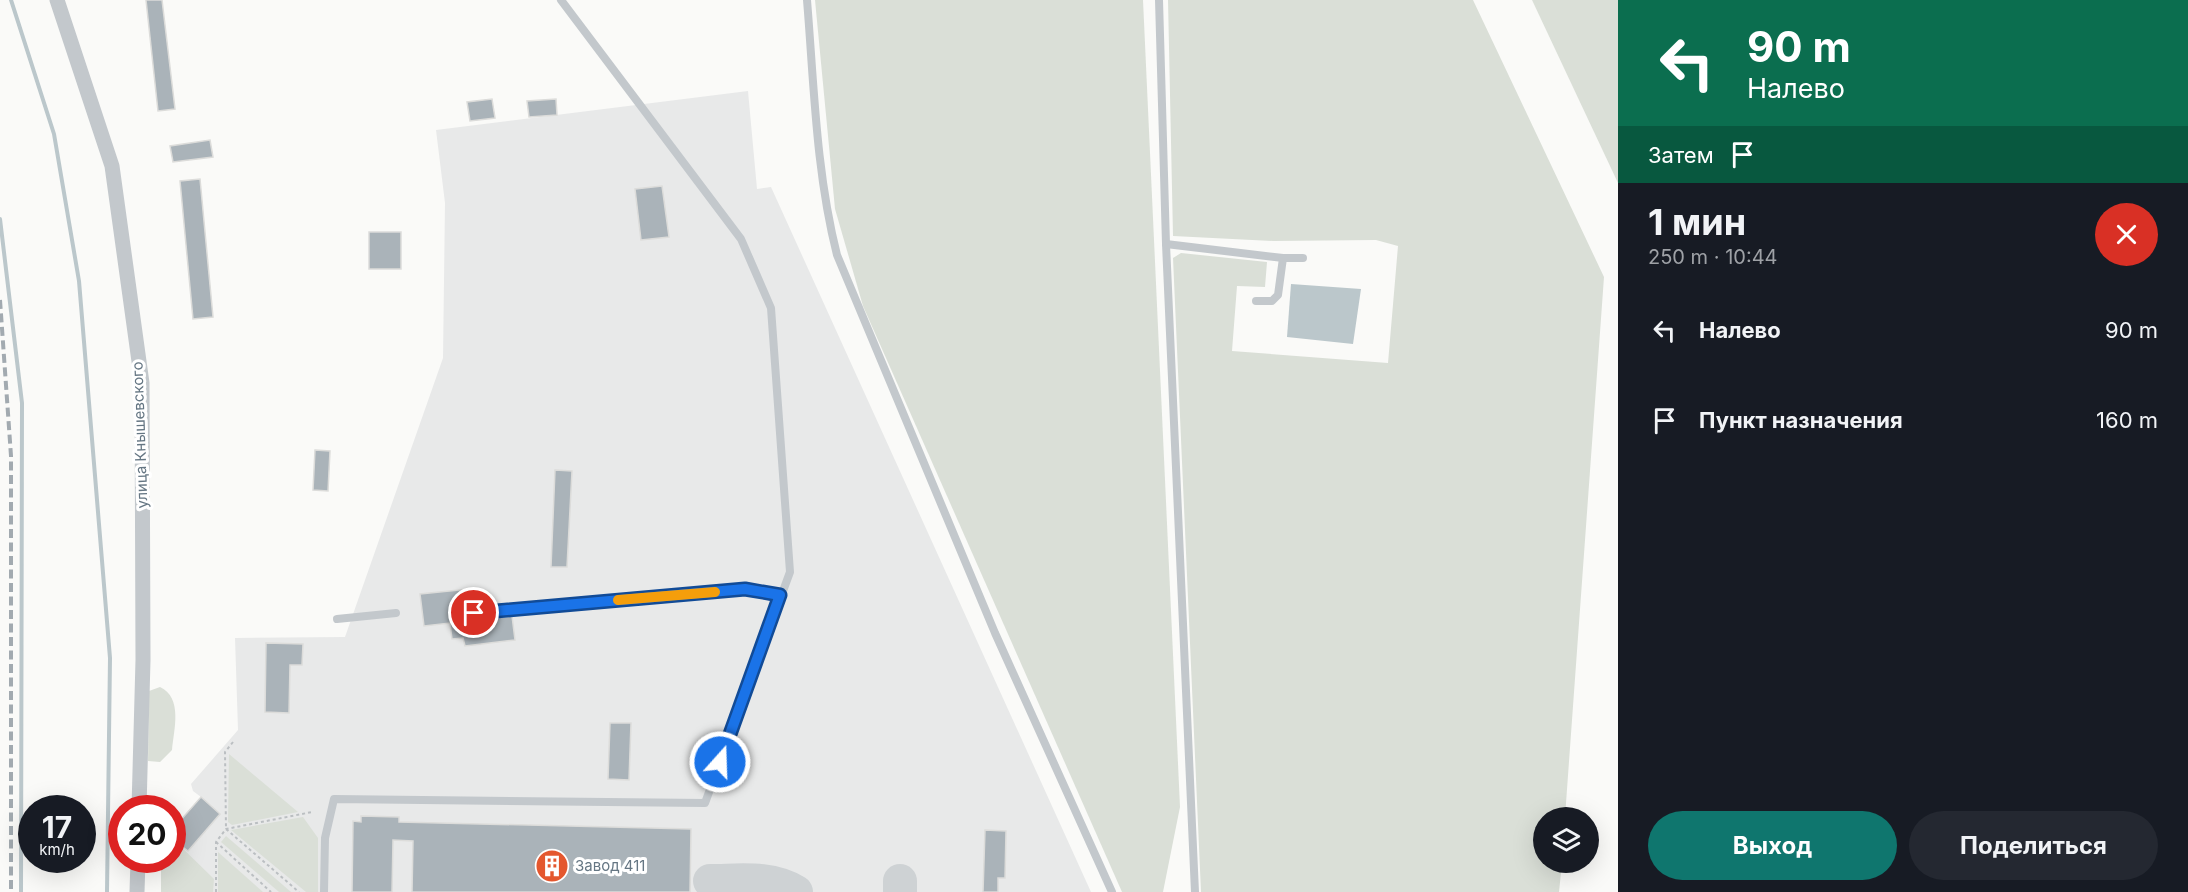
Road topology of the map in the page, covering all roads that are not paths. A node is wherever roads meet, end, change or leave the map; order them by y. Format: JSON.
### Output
{"nodes":[{"id":1,"x":57,"y":0,"type":"edge"},
{"id":2,"x":561,"y":0,"type":"edge"},
{"id":3,"x":807,"y":0,"type":"edge"},
{"id":4,"x":1159,"y":0,"type":"edge"},
{"id":5,"x":1166,"y":244,"type":"junction"},
{"id":6,"x":1283,"y":258,"type":"junction"},
{"id":7,"x":1304,"y":258,"type":"dead end"},
{"id":8,"x":1257,"y":300,"type":"dead end"},
{"id":9,"x":780,"y":595,"type":"junction"},
{"id":10,"x":396,"y":613,"type":"dead end"},
{"id":11,"x":474,"y":613,"type":"dead end"},
{"id":12,"x":338,"y":619,"type":"dead end"},
{"id":13,"x":140,"y":795,"type":"edge"},
{"id":14,"x":138,"y":873,"type":"edge"},
{"id":15,"x":138,"y":892,"type":"edge"},
{"id":16,"x":324,"y":892,"type":"edge"},
{"id":17,"x":1112,"y":892,"type":"edge"},
{"id":18,"x":1195,"y":892,"type":"edge"}],
"edges":[{"from":1,"to":13,"type":"street","name":"улица Кнышевского"},
{"from":2,"to":9,"type":"lane"},
{"from":3,"to":17,"type":"lane"},
{"from":4,"to":5,"type":"lane"},
{"from":5,"to":6,"type":"lane"},
{"from":5,"to":18,"type":"lane"},
{"from":6,"to":7,"type":"lane"},
{"from":6,"to":8,"type":"lane"},
{"from":9,"to":11,"type":"lane"},
{"from":9,"to":16,"type":"lane"},
{"from":10,"to":12,"type":"lane"},
{"from":14,"to":15,"type":"street"}]}
